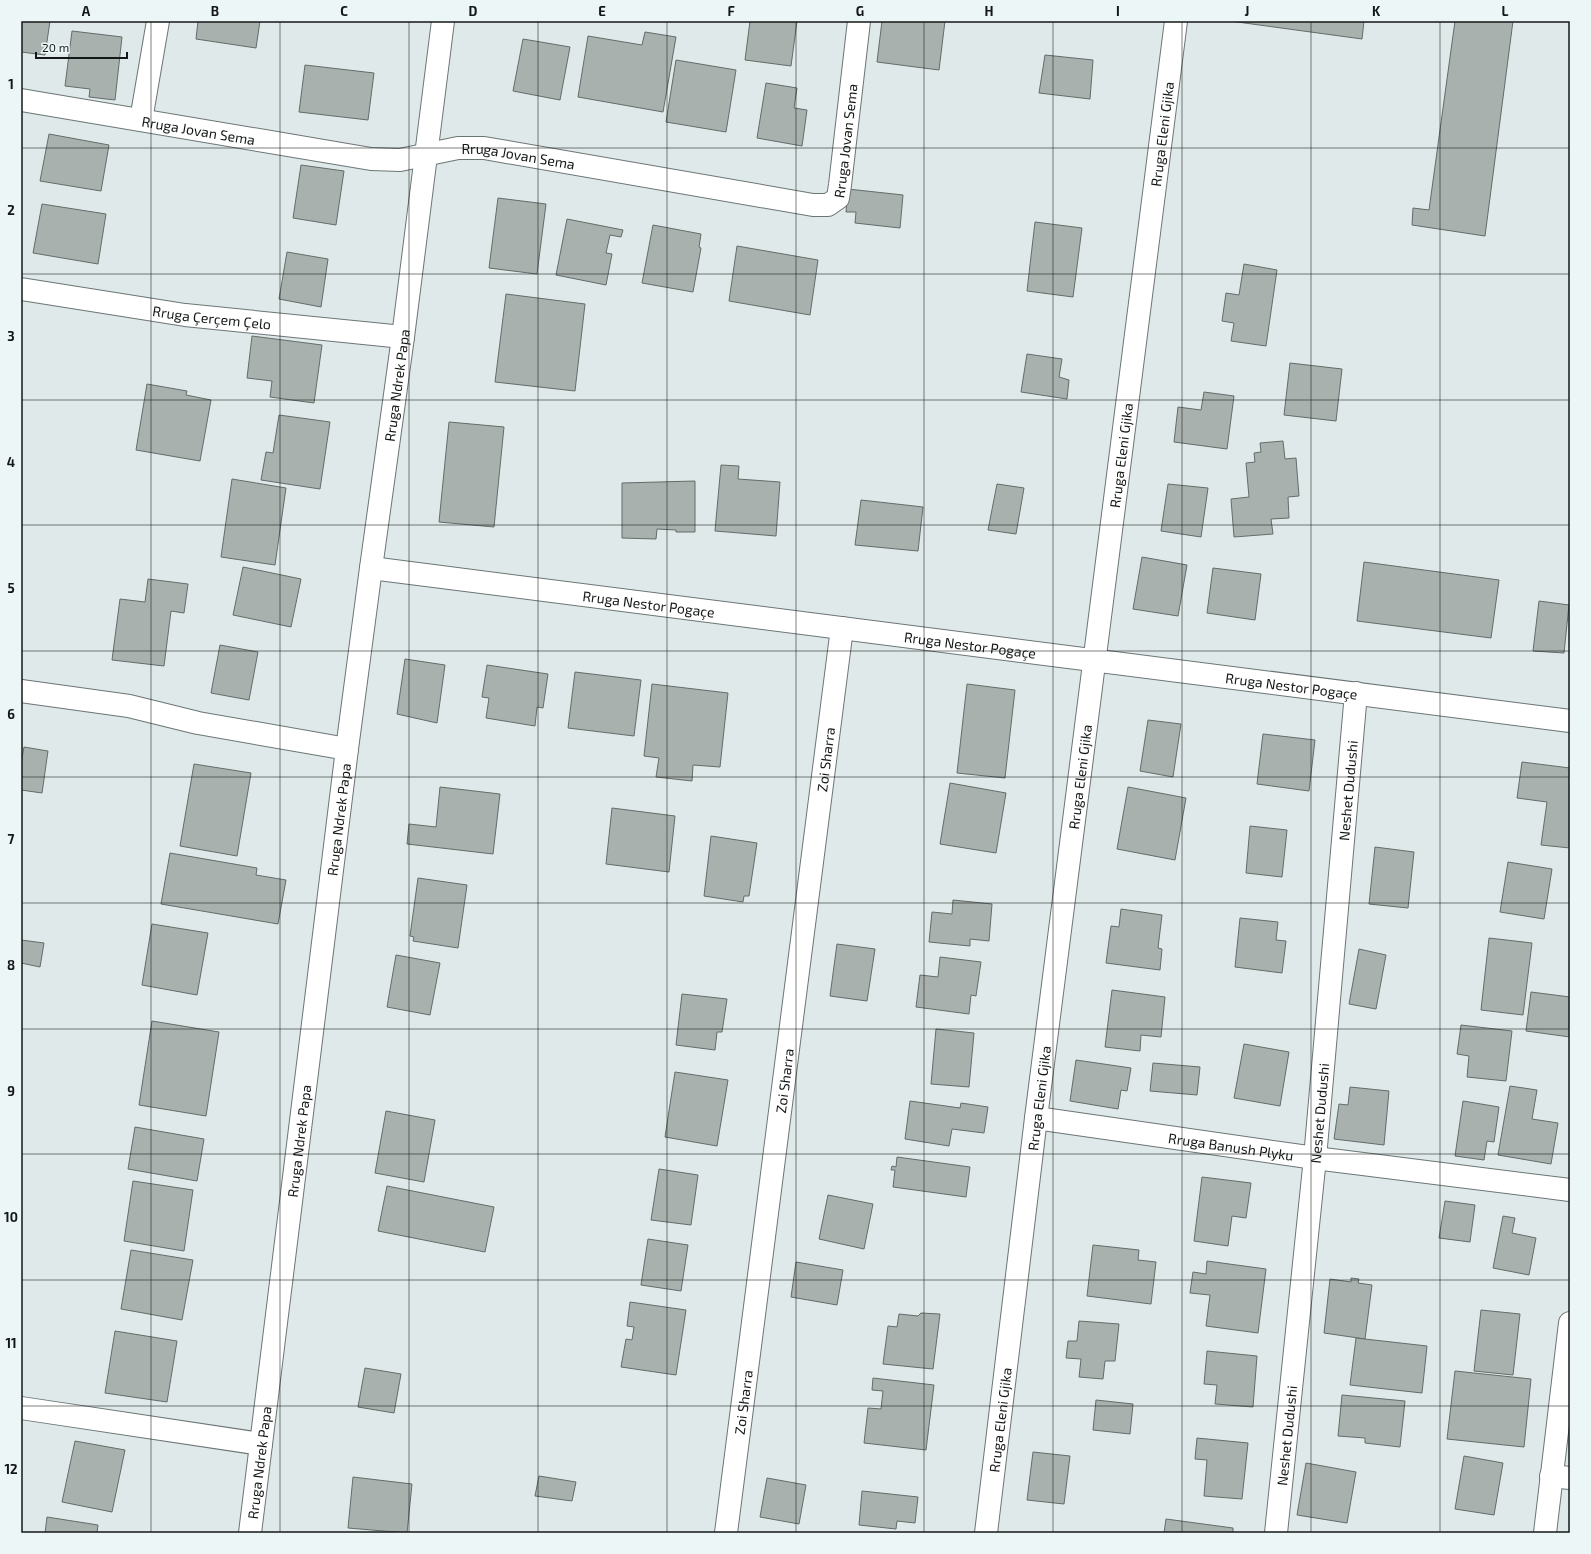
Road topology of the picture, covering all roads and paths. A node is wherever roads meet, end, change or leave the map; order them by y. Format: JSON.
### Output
{"nodes":[{"id":1,"x":158,"y":21,"type":"edge"},
{"id":2,"x":443,"y":21,"type":"edge"},
{"id":3,"x":860,"y":21,"type":"edge"},
{"id":4,"x":1176,"y":21,"type":"edge"},
{"id":5,"x":21,"y":100,"type":"edge"},
{"id":6,"x":141,"y":120,"type":"junction"},
{"id":7,"x":426,"y":156,"type":"junction"},
{"id":8,"x":21,"y":289,"type":"edge"},
{"id":9,"x":403,"y":337,"type":"junction"},
{"id":10,"x":371,"y":568,"type":"junction"},
{"id":11,"x":842,"y":628,"type":"junction"},
{"id":12,"x":1096,"y":660,"type":"junction"},
{"id":13,"x":21,"y":691,"type":"edge"},
{"id":14,"x":1356,"y":694,"type":"junction"},
{"id":15,"x":1570,"y":720,"type":"edge"},
{"id":16,"x":347,"y":749,"type":"junction"},
{"id":17,"x":1036,"y":1118,"type":"junction"},
{"id":18,"x":1315,"y":1158,"type":"junction"},
{"id":19,"x":1570,"y":1190,"type":"edge"},
{"id":20,"x":1570,"y":1323,"type":"edge"},
{"id":21,"x":21,"y":1408,"type":"edge"},
{"id":22,"x":261,"y":1444,"type":"junction"},
{"id":23,"x":1561,"y":1477,"type":"edge"},
{"id":24,"x":250,"y":1533,"type":"edge"},
{"id":25,"x":726,"y":1533,"type":"edge"},
{"id":26,"x":986,"y":1533,"type":"edge"},
{"id":27,"x":1276,"y":1533,"type":"edge"},
{"id":28,"x":1545,"y":1533,"type":"edge"}],
"edges":[{"from":1,"to":6,"type":"street"},
{"from":2,"to":7,"type":"street","name":"Rruga Ndrek Papa"},
{"from":3,"to":7,"type":"street","name":"Rruga Jovan Sema"},
{"from":4,"to":12,"type":"street","name":"Rruga Eleni Gjika"},
{"from":5,"to":6,"type":"street","name":"Rruga Jovan Sema"},
{"from":6,"to":7,"type":"street","name":"Rruga Jovan Sema"},
{"from":7,"to":9,"type":"street","name":"Rruga Ndrek Papa"},
{"from":8,"to":9,"type":"street","name":"Rruga Çerçem Çelo"},
{"from":9,"to":10,"type":"street","name":"Rruga Ndrek Papa"},
{"from":10,"to":11,"type":"street","name":"Rruga Nestor Pogaçe"},
{"from":10,"to":16,"type":"street","name":"Rruga Ndrek Papa"},
{"from":11,"to":12,"type":"street","name":"Rruga Nestor Pogaçe"},
{"from":11,"to":25,"type":"street","name":"Zoi Sharra"},
{"from":12,"to":14,"type":"street","name":"Rruga Nestor Pogaçe"},
{"from":12,"to":17,"type":"street","name":"Rruga Eleni Gjika"},
{"from":13,"to":16,"type":"street","name":"Rruga Ndrek Papa"},
{"from":14,"to":15,"type":"street","name":"Rruga Nestor Pogaçe"},
{"from":14,"to":18,"type":"street","name":"Neshet Dudushi"},
{"from":16,"to":22,"type":"street","name":"Rruga Ndrek Papa"},
{"from":17,"to":18,"type":"street","name":"Rruga Banush Plyku"},
{"from":17,"to":26,"type":"street","name":"Rruga Eleni Gjika"},
{"from":18,"to":19,"type":"street","name":"Rruga Banush Plyku"},
{"from":18,"to":27,"type":"street","name":"Neshet Dudushi"},
{"from":20,"to":23,"type":"street"},
{"from":21,"to":22,"type":"street"},
{"from":22,"to":24,"type":"street","name":"Rruga Ndrek Papa"},
{"from":23,"to":28,"type":"street"}]}
